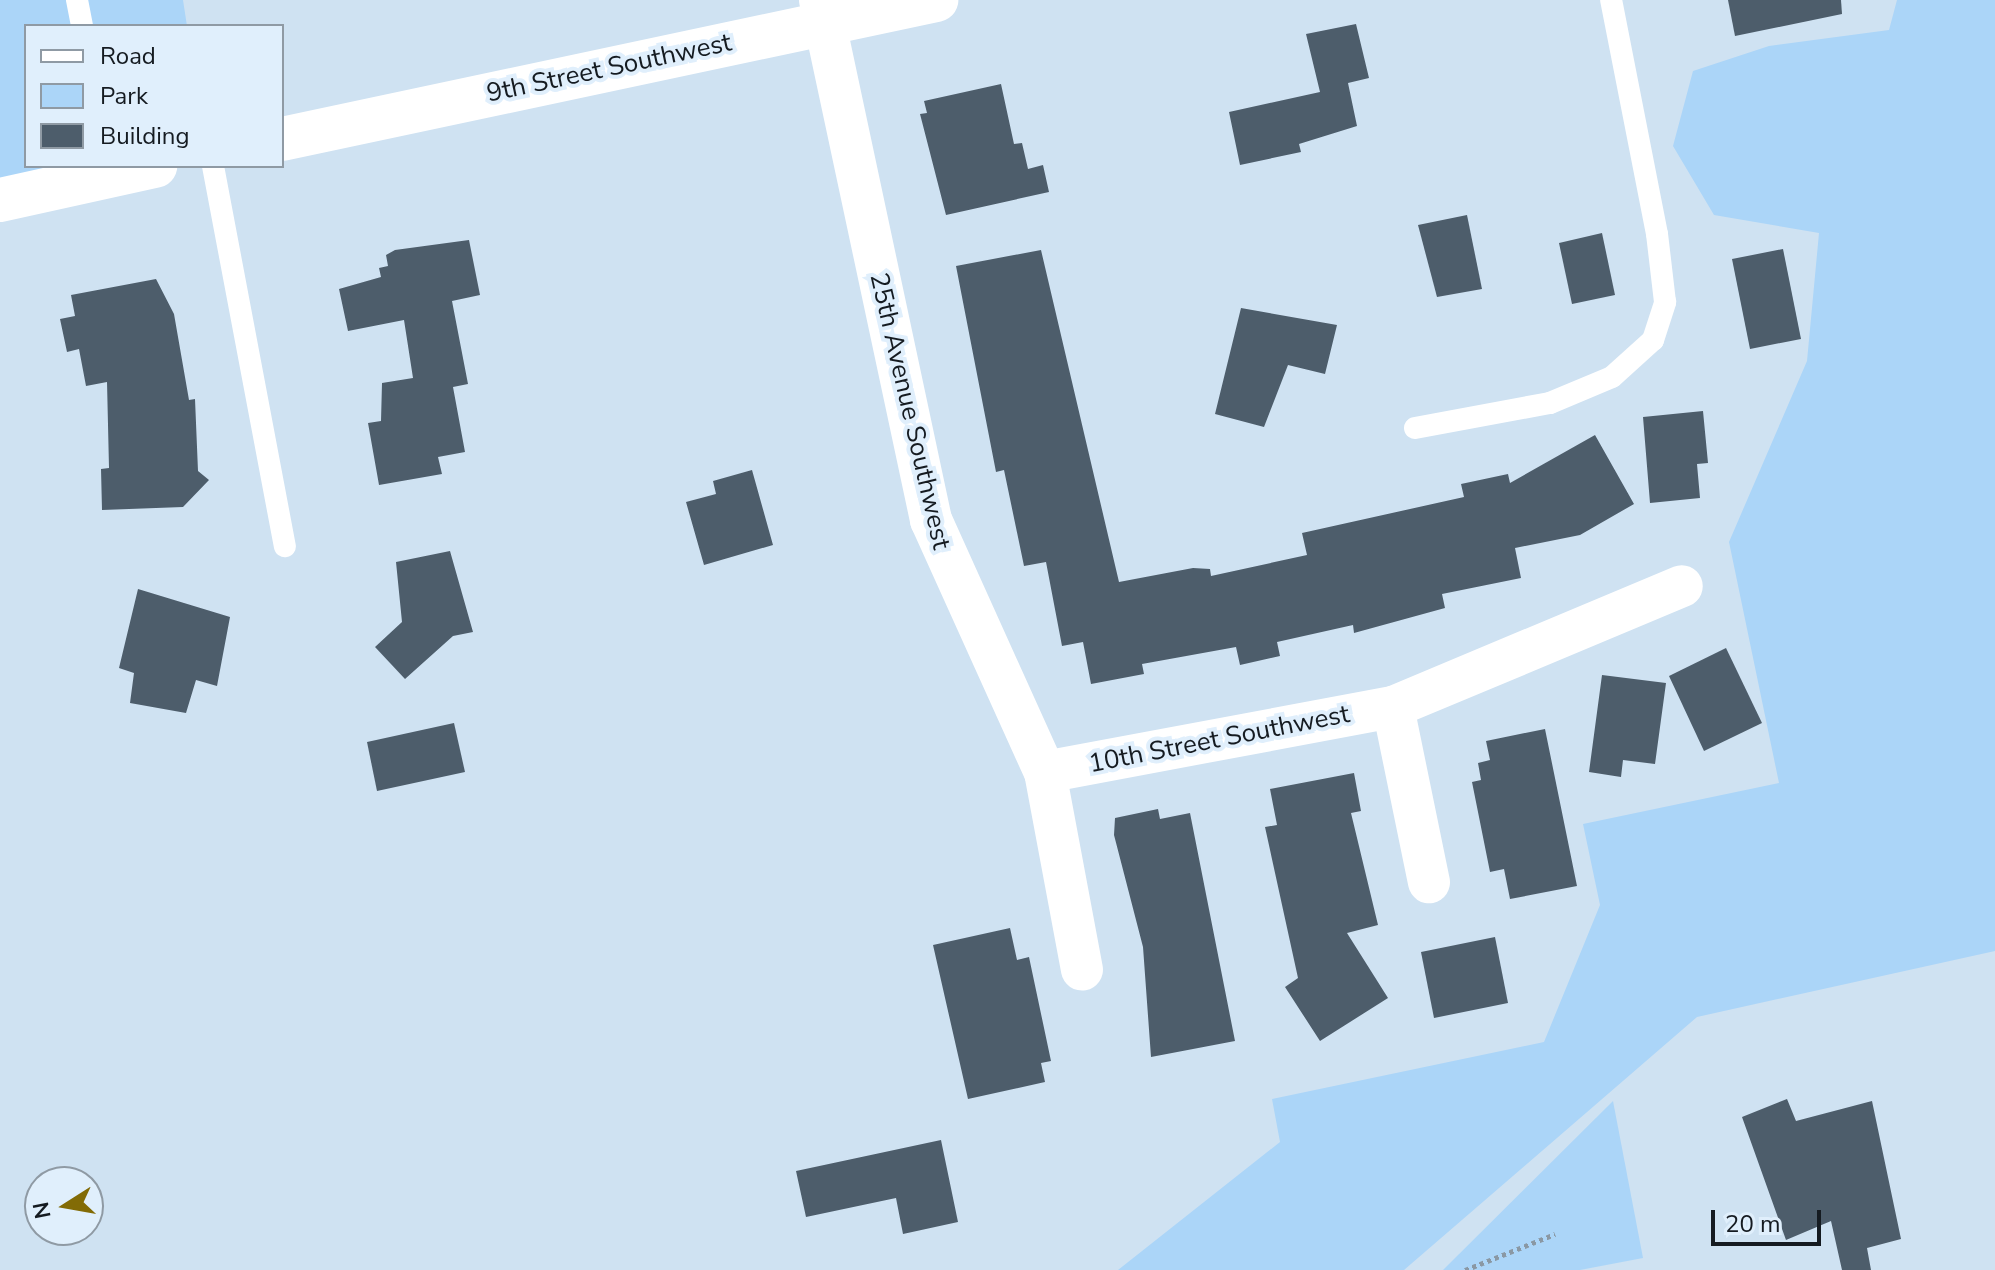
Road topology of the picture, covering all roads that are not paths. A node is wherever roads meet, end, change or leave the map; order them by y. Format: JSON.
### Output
{"nodes":[{"id":1,"x":77,"y":0,"type":"edge"},
{"id":2,"x":936,"y":0,"type":"edge"},
{"id":3,"x":1611,"y":0,"type":"edge"},
{"id":4,"x":821,"y":11,"type":"edge"},
{"id":5,"x":82,"y":24,"type":"edge"},
{"id":6,"x":284,"y":139,"type":"edge"},
{"id":7,"x":146,"y":168,"type":"edge"},
{"id":8,"x":213,"y":168,"type":"edge"},
{"id":9,"x":0,"y":200,"type":"edge"},
{"id":10,"x":1415,"y":428,"type":"dead end"},
{"id":11,"x":285,"y":546,"type":"dead end"},
{"id":12,"x":1682,"y":586,"type":"dead end"},
{"id":13,"x":1393,"y":707,"type":"junction"},
{"id":14,"x":1045,"y":772,"type":"junction"},
{"id":15,"x":1429,"y":882,"type":"dead end"},
{"id":16,"x":1082,"y":970,"type":"dead end"}],
"edges":[{"from":1,"to":5,"type":"lane"},
{"from":2,"to":4,"type":"main road","name":"9th Street Southwest"},
{"from":3,"to":10,"type":"lane"},
{"from":4,"to":6,"type":"main road","name":"9th Street Southwest"},
{"from":4,"to":14,"type":"street","name":"25th Avenue Southwest"},
{"from":7,"to":9,"type":"main road"},
{"from":8,"to":11,"type":"lane"},
{"from":12,"to":13,"type":"street","name":"10th Street Southwest"},
{"from":13,"to":14,"type":"street","name":"10th Street Southwest"},
{"from":13,"to":15,"type":"street"},
{"from":14,"to":16,"type":"street","name":"25th Avenue Southwest"}]}
